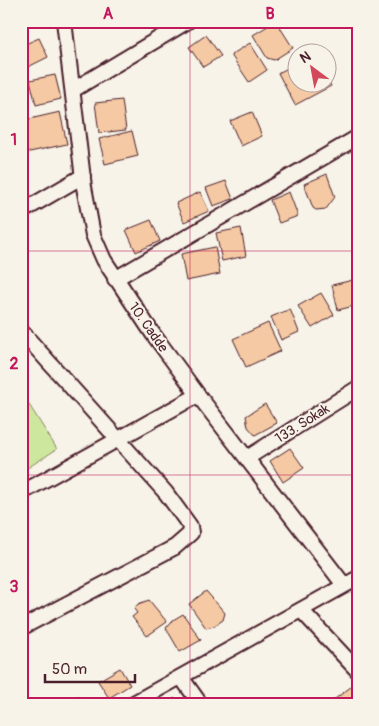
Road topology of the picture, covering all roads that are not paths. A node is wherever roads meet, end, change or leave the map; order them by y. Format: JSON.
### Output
{"nodes":[{"id":1,"x":64,"y":21,"type":"edge"},
{"id":2,"x":188,"y":21,"type":"edge"},
{"id":3,"x":73,"y":90,"type":"junction"},
{"id":4,"x":358,"y":137,"type":"edge"},
{"id":5,"x":83,"y":176,"type":"junction"},
{"id":6,"x":21,"y":212,"type":"edge"},
{"id":7,"x":115,"y":279,"type":"junction"},
{"id":8,"x":24,"y":339,"type":"edge"},
{"id":9,"x":358,"y":388,"type":"edge"},
{"id":10,"x":198,"y":395,"type":"junction"},
{"id":11,"x":120,"y":440,"type":"junction"},
{"id":12,"x":247,"y":458,"type":"junction"},
{"id":13,"x":21,"y":493,"type":"edge"},
{"id":14,"x":358,"y":578,"type":"edge"},
{"id":15,"x":344,"y":585,"type":"junction"},
{"id":16,"x":301,"y":610,"type":"junction"},
{"id":17,"x":21,"y":628,"type":"edge"},
{"id":18,"x":358,"y":671,"type":"edge"},
{"id":19,"x":181,"y":677,"type":"junction"},
{"id":20,"x":130,"y":705,"type":"edge"},
{"id":21,"x":201,"y":705,"type":"edge"}],
"edges":[{"from":1,"to":3,"type":"street","name":"10. Cadde"},
{"from":2,"to":3,"type":"street"},
{"from":3,"to":5,"type":"street","name":"10. Cadde"},
{"from":4,"to":7,"type":"street"},
{"from":5,"to":6,"type":"street"},
{"from":5,"to":7,"type":"street","name":"10. Cadde"},
{"from":7,"to":10,"type":"street","name":"10. Cadde"},
{"from":8,"to":11,"type":"street"},
{"from":9,"to":12,"type":"street","name":"133. Sokak"},
{"from":10,"to":11,"type":"street"},
{"from":10,"to":12,"type":"street","name":"10. Cadde"},
{"from":11,"to":13,"type":"street"},
{"from":11,"to":17,"type":"street"},
{"from":12,"to":15,"type":"street","name":"10. Cadde"},
{"from":14,"to":15,"type":"street"},
{"from":15,"to":16,"type":"street"},
{"from":16,"to":18,"type":"street"},
{"from":16,"to":19,"type":"street"},
{"from":19,"to":20,"type":"street"},
{"from":19,"to":21,"type":"street"}]}
